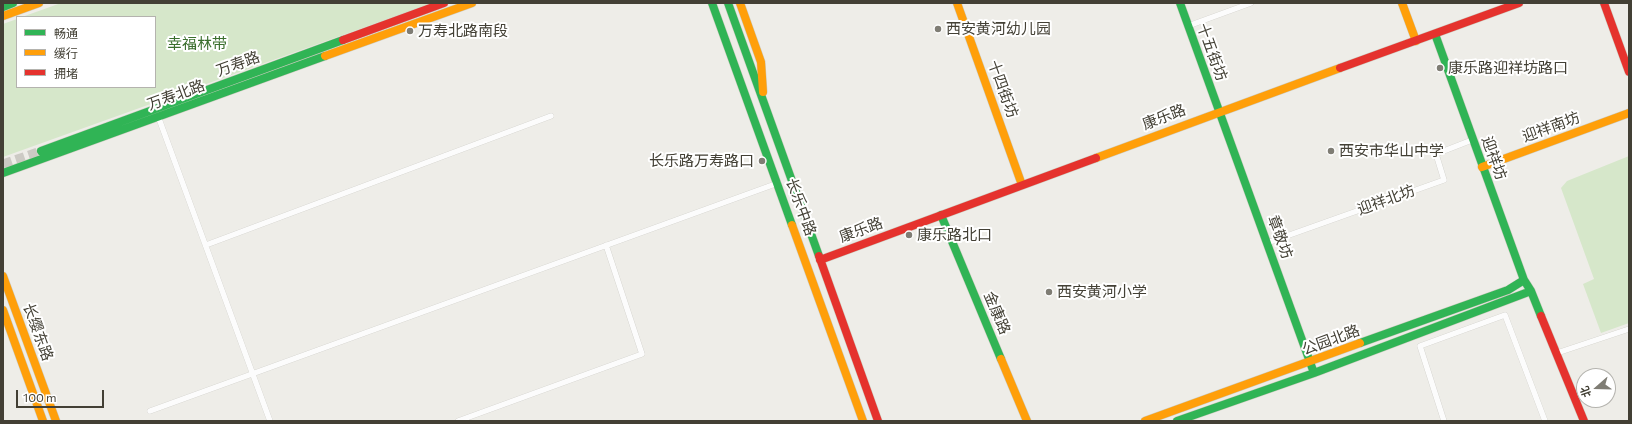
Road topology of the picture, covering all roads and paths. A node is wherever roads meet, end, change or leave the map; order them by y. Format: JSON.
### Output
{"nodes":[{"id":1,"x":13,"y":3,"type":"edge"},
{"id":2,"x":38,"y":3,"type":"edge"},
{"id":3,"x":444,"y":3,"type":"edge"},
{"id":4,"x":472,"y":3,"type":"edge"},
{"id":5,"x":712,"y":3,"type":"edge"},
{"id":6,"x":728,"y":3,"type":"edge"},
{"id":7,"x":740,"y":3,"type":"edge"},
{"id":8,"x":957,"y":3,"type":"edge"},
{"id":9,"x":1180,"y":3,"type":"edge"},
{"id":10,"x":1251,"y":3,"type":"edge"},
{"id":11,"x":1402,"y":3,"type":"edge"},
{"id":12,"x":1519,"y":3,"type":"edge"},
{"id":13,"x":1604,"y":3,"type":"edge"},
{"id":14,"x":3,"y":7,"type":"edge"},
{"id":15,"x":3,"y":16,"type":"edge"},
{"id":16,"x":1188,"y":26,"type":"junction"},
{"id":17,"x":1435,"y":34,"type":"junction"},
{"id":18,"x":1416,"y":40,"type":"junction"},
{"id":19,"x":1629,"y":72,"type":"edge"},
{"id":20,"x":763,"y":101,"type":"junction"},
{"id":21,"x":1219,"y":112,"type":"junction"},
{"id":22,"x":1629,"y":113,"type":"edge"},
{"id":23,"x":158,"y":116,"type":"junction"},
{"id":24,"x":551,"y":116,"type":"dead end"},
{"id":25,"x":776,"y":138,"type":"junction"},
{"id":26,"x":1472,"y":140,"type":"junction"},
{"id":27,"x":762,"y":143,"type":"junction"},
{"id":28,"x":41,"y":151,"type":"tunnel mouth"},
{"id":29,"x":1482,"y":167,"type":"junction"},
{"id":30,"x":3,"y":173,"type":"edge"},
{"id":31,"x":778,"y":183,"type":"junction"},
{"id":32,"x":1022,"y":185,"type":"junction"},
{"id":33,"x":941,"y":215,"type":"junction"},
{"id":34,"x":1267,"y":243,"type":"junction"},
{"id":35,"x":206,"y":245,"type":"junction"},
{"id":36,"x":606,"y":245,"type":"junction"},
{"id":37,"x":820,"y":260,"type":"junction"},
{"id":38,"x":3,"y":276,"type":"edge"},
{"id":39,"x":1524,"y":280,"type":"junction"},
{"id":40,"x":1530,"y":291,"type":"junction"},
{"id":41,"x":3,"y":310,"type":"edge"},
{"id":42,"x":1629,"y":329,"type":"edge"},
{"id":43,"x":1557,"y":353,"type":"junction"},
{"id":44,"x":1310,"y":362,"type":"junction"},
{"id":45,"x":1314,"y":373,"type":"junction"},
{"id":46,"x":253,"y":374,"type":"junction"},
{"id":47,"x":150,"y":411,"type":"dead end"},
{"id":48,"x":474,"y":418,"type":"edge"},
{"id":49,"x":43,"y":421,"type":"edge"},
{"id":50,"x":56,"y":421,"type":"edge"},
{"id":51,"x":270,"y":421,"type":"edge"},
{"id":52,"x":458,"y":421,"type":"edge"},
{"id":53,"x":863,"y":421,"type":"edge"},
{"id":54,"x":878,"y":421,"type":"edge"},
{"id":55,"x":1027,"y":421,"type":"edge"},
{"id":56,"x":1145,"y":421,"type":"edge"},
{"id":57,"x":1177,"y":421,"type":"edge"},
{"id":58,"x":1444,"y":421,"type":"edge"},
{"id":59,"x":1545,"y":421,"type":"edge"},
{"id":60,"x":1584,"y":421,"type":"edge"}],
"edges":[{"from":1,"to":14,"type":"main road"},
{"from":2,"to":15,"type":"main road"},
{"from":3,"to":28,"type":"main road","name":"万寿路"},
{"from":4,"to":23,"type":"main road","name":"万寿北路"},
{"from":5,"to":27,"type":"main road","name":"长乐中路"},
{"from":6,"to":20,"type":"main road","name":"长乐中路"},
{"from":7,"to":20,"type":"main road"},
{"from":8,"to":32,"type":"main road","name":"十四街坊"},
{"from":9,"to":16,"type":"main road","name":"十五街坊"},
{"from":10,"to":16,"type":"street"},
{"from":11,"to":18,"type":"main road"},
{"from":12,"to":17,"type":"main road","name":"康乐路"},
{"from":13,"to":19,"type":"main road"},
{"from":16,"to":21,"type":"main road","name":"十五街坊"},
{"from":17,"to":18,"type":"main road","name":"康乐路"},
{"from":17,"to":26,"type":"main road","name":"迎祥坊"},
{"from":18,"to":21,"type":"main road","name":"康乐路"},
{"from":20,"to":25,"type":"main road","name":"长乐中路"},
{"from":21,"to":32,"type":"main road","name":"康乐路"},
{"from":21,"to":34,"type":"main road","name":"章敬坊"},
{"from":22,"to":29,"type":"main road","name":"迎祥南坊"},
{"from":23,"to":30,"type":"main road","name":"万寿北路"},
{"from":23,"to":35,"type":"street"},
{"from":24,"to":35,"type":"street"},
{"from":25,"to":27,"type":"main road"},
{"from":25,"to":37,"type":"main road","name":"长乐中路"},
{"from":26,"to":29,"type":"main road","name":"迎祥坊"},
{"from":26,"to":34,"type":"street","name":"迎祥北坊"},
{"from":27,"to":31,"type":"main road","name":"长乐中路"},
{"from":29,"to":39,"type":"main road","name":"迎祥坊"},
{"from":31,"to":36,"type":"street"},
{"from":31,"to":53,"type":"main road","name":"长乐中路"},
{"from":32,"to":33,"type":"main road","name":"康乐路"},
{"from":33,"to":37,"type":"main road","name":"康乐路"},
{"from":33,"to":55,"type":"main road","name":"金康路"},
{"from":34,"to":44,"type":"main road","name":"章敬坊"},
{"from":35,"to":46,"type":"street"},
{"from":36,"to":46,"type":"street"},
{"from":36,"to":48,"type":"street"},
{"from":37,"to":54,"type":"main road","name":"长乐中路"},
{"from":38,"to":50,"type":"main road","name":"长缨东路"},
{"from":39,"to":40,"type":"main road","name":"迎祥坊"},
{"from":39,"to":44,"type":"main road","name":"公园北路"},
{"from":40,"to":43,"type":"main road","name":"迎祥坊"},
{"from":40,"to":45,"type":"main road","name":"公园北路"},
{"from":41,"to":49,"type":"main road","name":"长缨东路"},
{"from":42,"to":43,"type":"street"},
{"from":43,"to":60,"type":"main road","name":"迎祥坊"},
{"from":44,"to":45,"type":"main road","name":"章敬坊"},
{"from":44,"to":56,"type":"main road","name":"公园北路"},
{"from":45,"to":57,"type":"main road","name":"公园北路"},
{"from":46,"to":47,"type":"street"},
{"from":46,"to":51,"type":"street"},
{"from":48,"to":52,"type":"street"},
{"from":58,"to":59,"type":"street"}]}
